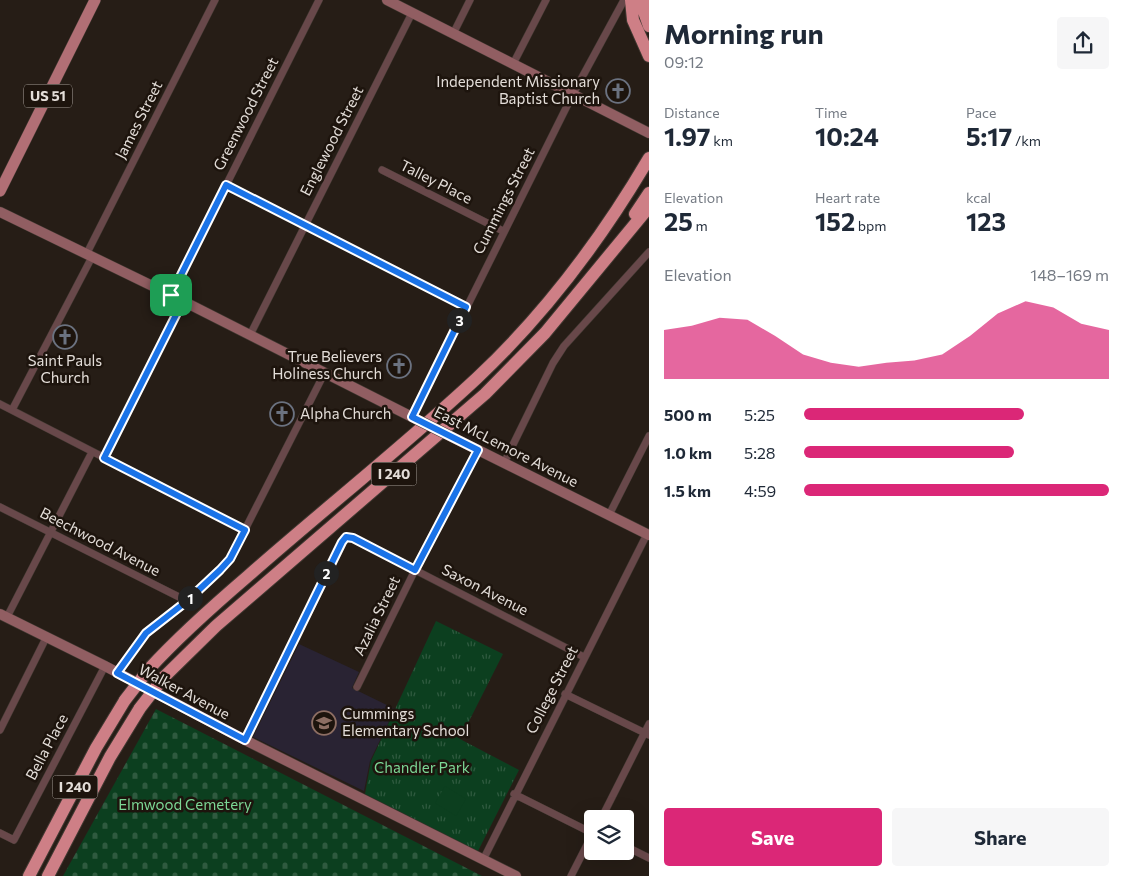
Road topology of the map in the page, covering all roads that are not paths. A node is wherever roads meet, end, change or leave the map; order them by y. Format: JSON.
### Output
{"nodes":[{"id":1,"x":95,"y":0,"type":"edge"},
{"id":2,"x":215,"y":0,"type":"edge"},
{"id":3,"x":319,"y":0,"type":"edge"},
{"id":4,"x":390,"y":0,"type":"edge"},
{"id":5,"x":470,"y":0,"type":"edge"},
{"id":6,"x":546,"y":0,"type":"edge"},
{"id":7,"x":624,"y":0,"type":"edge"},
{"id":8,"x":630,"y":0,"type":"edge"},
{"id":9,"x":643,"y":0,"type":"edge"},
{"id":10,"x":412,"y":13,"type":"junction"},
{"id":11,"x":649,"y":26,"type":"edge"},
{"id":12,"x":453,"y":34,"type":"junction"},
{"id":13,"x":649,"y":56,"type":"edge"},
{"id":14,"x":513,"y":64,"type":"junction"},
{"id":15,"x":573,"y":94,"type":"junction"},
{"id":16,"x":645,"y":132,"type":"edge"},
{"id":17,"x":649,"y":147,"type":"edge"},
{"id":18,"x":646,"y":163,"type":"edge"},
{"id":19,"x":382,"y":170,"type":"dead end"},
{"id":20,"x":226,"y":185,"type":"junction"},
{"id":21,"x":0,"y":191,"type":"edge"},
{"id":22,"x":649,"y":193,"type":"edge"},
{"id":23,"x":649,"y":207,"type":"edge"},
{"id":24,"x":0,"y":212,"type":"edge"},
{"id":25,"x":306,"y":225,"type":"junction"},
{"id":26,"x":504,"y":231,"type":"junction"},
{"id":27,"x":649,"y":252,"type":"edge"},
{"id":28,"x":89,"y":255,"type":"junction"},
{"id":29,"x":608,"y":255,"type":"junction"},
{"id":30,"x":171,"y":295,"type":"junction"},
{"id":31,"x":183,"y":301,"type":"junction"},
{"id":32,"x":466,"y":307,"type":"junction"},
{"id":33,"x":250,"y":335,"type":"junction"},
{"id":34,"x":325,"y":372,"type":"junction"},
{"id":35,"x":0,"y":404,"type":"edge"},
{"id":36,"x":12,"y":410,"type":"junction"},
{"id":37,"x":414,"y":418,"type":"junction"},
{"id":38,"x":649,"y":436,"type":"edge"},
{"id":39,"x":478,"y":450,"type":"junction"},
{"id":40,"x":92,"y":452,"type":"junction"},
{"id":41,"x":104,"y":458,"type":"junction"},
{"id":42,"x":504,"y":463,"type":"junction"},
{"id":43,"x":0,"y":507,"type":"edge"},
{"id":44,"x":609,"y":515,"type":"junction"},
{"id":45,"x":245,"y":530,"type":"junction"},
{"id":46,"x":50,"y":532,"type":"junction"},
{"id":47,"x":648,"y":535,"type":"edge"},
{"id":48,"x":415,"y":570,"type":"junction"},
{"id":49,"x":187,"y":601,"type":"junction"},
{"id":50,"x":3,"y":615,"type":"edge"},
{"id":51,"x":46,"y":638,"type":"junction"},
{"id":52,"x":584,"y":656,"type":"junction"},
{"id":53,"x":105,"y":666,"type":"junction"},
{"id":54,"x":117,"y":673,"type":"junction"},
{"id":55,"x":357,"y":687,"type":"dead end"},
{"id":56,"x":565,"y":694,"type":"junction"},
{"id":57,"x":649,"y":724,"type":"edge"},
{"id":58,"x":0,"y":730,"type":"edge"},
{"id":59,"x":647,"y":734,"type":"edge"},
{"id":60,"x":245,"y":740,"type":"junction"},
{"id":61,"x":514,"y":794,"type":"junction"},
{"id":62,"x":606,"y":810,"type":"edge"},
{"id":63,"x":584,"y":830,"type":"edge"},
{"id":64,"x":0,"y":833,"type":"edge"},
{"id":65,"x":584,"y":850,"type":"edge"},
{"id":66,"x":634,"y":850,"type":"edge"},
{"id":67,"x":649,"y":858,"type":"edge"},
{"id":68,"x":482,"y":860,"type":"junction"},
{"id":69,"x":29,"y":876,"type":"edge"},
{"id":70,"x":48,"y":876,"type":"edge"},
{"id":71,"x":516,"y":876,"type":"edge"},
{"id":72,"x":571,"y":876,"type":"edge"}],
"edges":[{"from":1,"to":21,"type":"main road","number":"US 51"},
{"from":2,"to":28,"type":"street","name":"James Street"},
{"from":3,"to":20,"type":"street","name":"Greenwood Street"},
{"from":4,"to":10,"type":"street"},
{"from":5,"to":12,"type":"street"},
{"from":6,"to":14,"type":"street"},
{"from":7,"to":15,"type":"street","name":"Cummings Street"},
{"from":8,"to":13,"type":"highway"},
{"from":9,"to":11,"type":"highway"},
{"from":10,"to":12,"type":"street"},
{"from":10,"to":25,"type":"street","name":"Englewood Street"},
{"from":12,"to":14,"type":"street"},
{"from":14,"to":15,"type":"street"},
{"from":15,"to":16,"type":"street"},
{"from":15,"to":26,"type":"street","name":"Cummings Street"},
{"from":17,"to":18,"type":"highway"},
{"from":18,"to":69,"type":"highway","number":"I 240","bridge":true},
{"from":19,"to":26,"type":"street","name":"Talley Place"},
{"from":20,"to":25,"type":"street"},
{"from":20,"to":30,"type":"street","name":"Greenwood Street"},
{"from":22,"to":29,"type":"highway","number":"I 240"},
{"from":23,"to":29,"type":"highway"},
{"from":24,"to":28,"type":"street","name":"East McLemore Avenue"},
{"from":25,"to":32,"type":"street"},
{"from":25,"to":33,"type":"street","name":"Englewood Street"},
{"from":26,"to":32,"type":"street","name":"Cummings Street"},
{"from":27,"to":42,"type":"street"},
{"from":28,"to":30,"type":"street","name":"East McLemore Avenue"},
{"from":28,"to":36,"type":"street","name":"James Street"},
{"from":29,"to":70,"type":"highway","number":"I 240","bridge":true},
{"from":30,"to":31,"type":"street","name":"East McLemore Avenue"},
{"from":31,"to":33,"type":"street","name":"East McLemore Avenue"},
{"from":31,"to":41,"type":"street"},
{"from":32,"to":37,"type":"street","name":"Cummings Street"},
{"from":33,"to":34,"type":"street","name":"East McLemore Avenue"},
{"from":34,"to":37,"type":"street","name":"East McLemore Avenue"},
{"from":34,"to":45,"type":"street"},
{"from":35,"to":36,"type":"street"},
{"from":36,"to":40,"type":"street"},
{"from":37,"to":39,"type":"street","name":"East McLemore Avenue","bridge":true},
{"from":38,"to":44,"type":"street"},
{"from":39,"to":42,"type":"street","name":"East McLemore Avenue"},
{"from":39,"to":48,"type":"street","name":"Azalia Street"},
{"from":40,"to":41,"type":"street"},
{"from":40,"to":46,"type":"street"},
{"from":41,"to":45,"type":"street"},
{"from":42,"to":44,"type":"street","name":"East McLemore Avenue"},
{"from":43,"to":46,"type":"street","name":"Beechwood Avenue"},
{"from":44,"to":47,"type":"street","name":"East McLemore Avenue"},
{"from":45,"to":49,"type":"street"},
{"from":46,"to":49,"type":"street","name":"Beechwood Avenue"},
{"from":46,"to":50,"type":"street"},
{"from":47,"to":52,"type":"street","name":"College Street"},
{"from":48,"to":52,"type":"street","name":"Saxon Avenue"},
{"from":48,"to":55,"type":"street","name":"Azalia Street"},
{"from":48,"to":60,"type":"street","name":"Saxon Avenue"},
{"from":49,"to":54,"type":"street"},
{"from":50,"to":51,"type":"street","name":"Walker Avenue"},
{"from":51,"to":53,"type":"street","name":"Walker Avenue"},
{"from":51,"to":58,"type":"street"},
{"from":52,"to":56,"type":"street","name":"College Street"},
{"from":53,"to":54,"type":"street","name":"Walker Avenue"},
{"from":53,"to":64,"type":"street","name":"Bella Place"},
{"from":54,"to":60,"type":"street","name":"Walker Avenue"},
{"from":56,"to":59,"type":"street"},
{"from":56,"to":61,"type":"street","name":"College Street"},
{"from":57,"to":59,"type":"street"},
{"from":59,"to":62,"type":"street"},
{"from":60,"to":68,"type":"street","name":"Walker Avenue"},
{"from":61,"to":63,"type":"street"},
{"from":61,"to":68,"type":"street","name":"College Street"},
{"from":65,"to":72,"type":"street"},
{"from":66,"to":67,"type":"street"},
{"from":68,"to":71,"type":"street","name":"Walker Avenue"}]}
